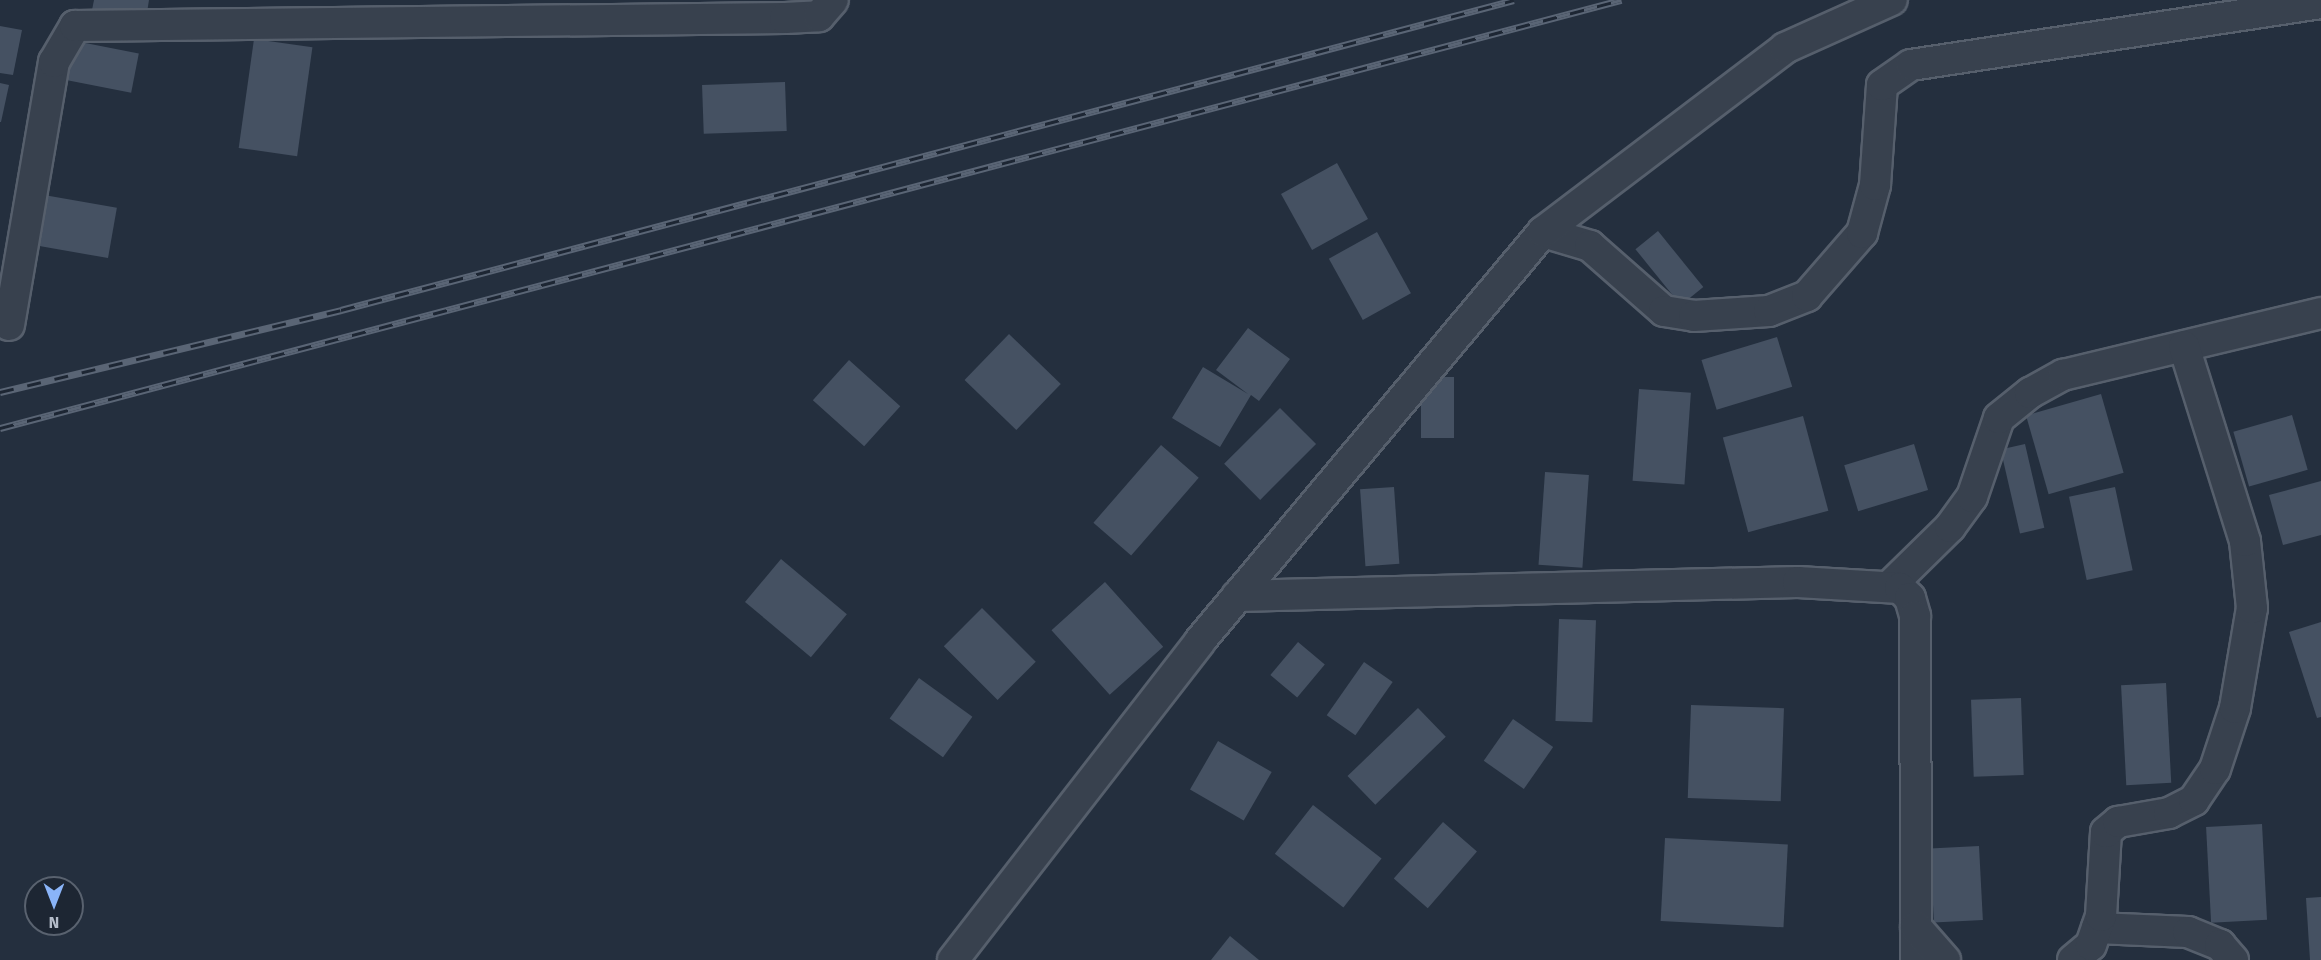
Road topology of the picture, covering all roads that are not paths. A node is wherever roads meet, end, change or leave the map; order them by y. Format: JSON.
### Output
{"nodes":[{"id":1,"x":833,"y":0,"type":"edge"},
{"id":2,"x":1892,"y":0,"type":"edge"},
{"id":3,"x":2321,"y":3,"type":"edge"},
{"id":4,"x":1544,"y":232,"type":"junction"},
{"id":5,"x":2321,"y":313,"type":"edge"},
{"id":6,"x":9,"y":325,"type":"dead end"},
{"id":7,"x":2184,"y":346,"type":"junction"},
{"id":8,"x":1891,"y":585,"type":"junction"},
{"id":9,"x":1237,"y":596,"type":"junction"},
{"id":10,"x":1916,"y":927,"type":"junction"},
{"id":11,"x":2097,"y":928,"type":"junction"},
{"id":12,"x":952,"y":960,"type":"edge"},
{"id":13,"x":1916,"y":960,"type":"edge"},
{"id":14,"x":1945,"y":960,"type":"edge"},
{"id":15,"x":2073,"y":960,"type":"edge"},
{"id":16,"x":2233,"y":960,"type":"edge"}],
"edges":[{"from":1,"to":6,"type":"street"},
{"from":2,"to":4,"type":"street"},
{"from":3,"to":4,"type":"street"},
{"from":4,"to":9,"type":"street"},
{"from":5,"to":7,"type":"street"},
{"from":7,"to":8,"type":"street"},
{"from":7,"to":11,"type":"street"},
{"from":8,"to":9,"type":"street"},
{"from":8,"to":10,"type":"street"},
{"from":9,"to":12,"type":"street"},
{"from":10,"to":13,"type":"street"},
{"from":10,"to":14,"type":"street"},
{"from":11,"to":15,"type":"street"},
{"from":11,"to":16,"type":"street"}]}
